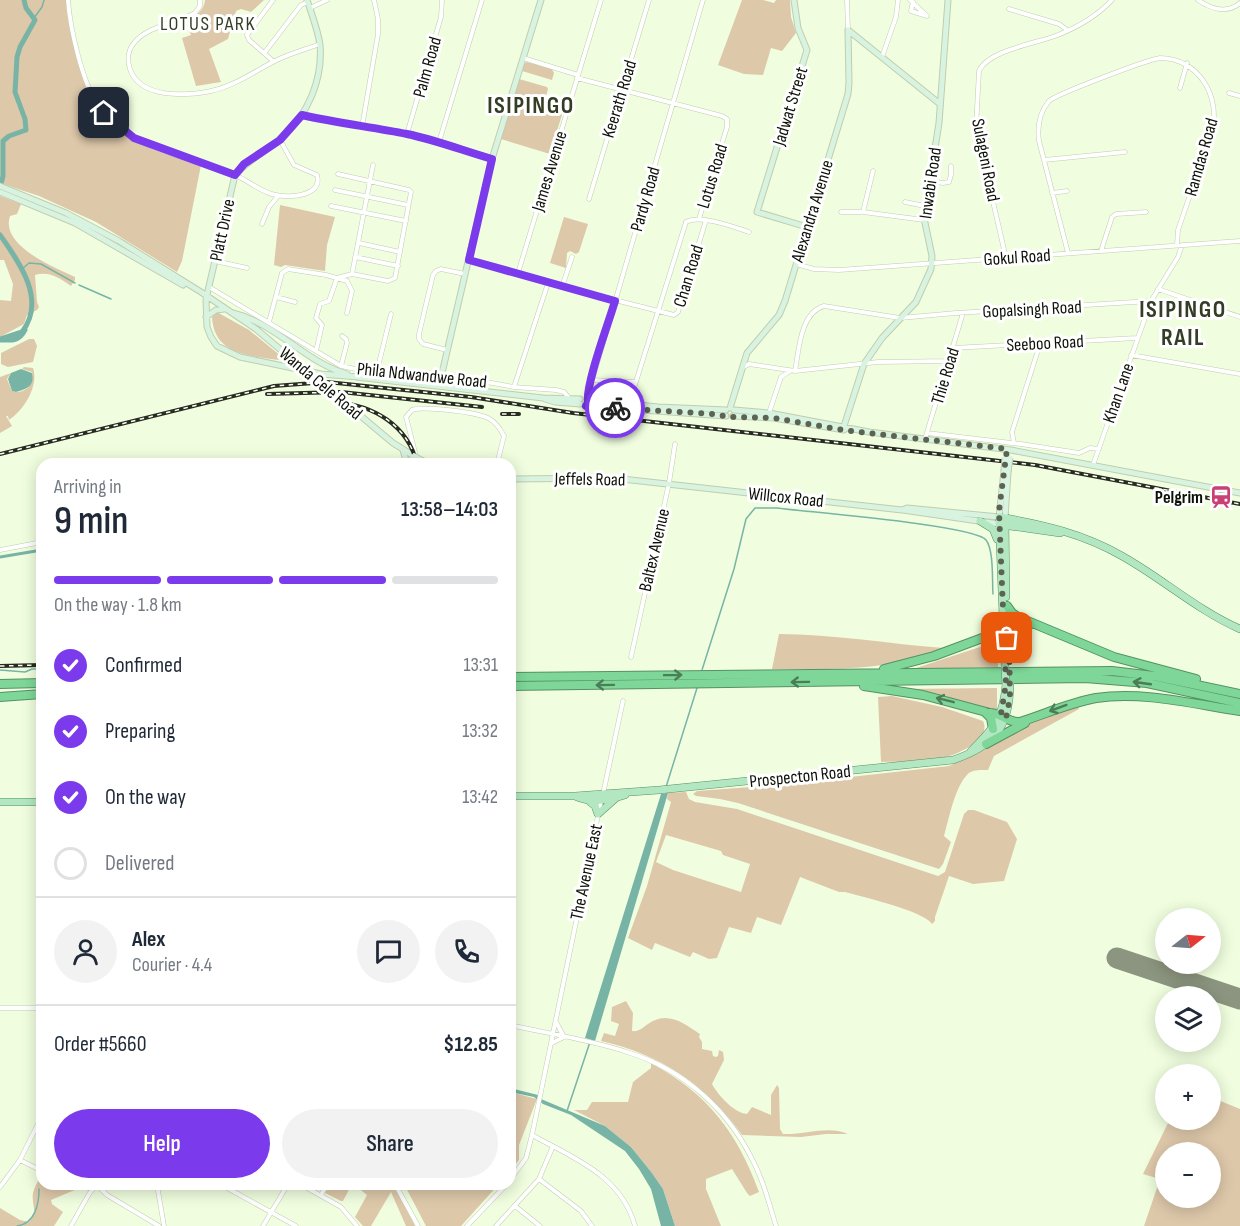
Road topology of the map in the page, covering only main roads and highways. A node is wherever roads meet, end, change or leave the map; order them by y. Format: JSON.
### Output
{"nodes":[{"id":1,"x":980,"y":521,"type":"road end"},
{"id":2,"x":1002,"y":521,"type":"junction"},
{"id":3,"x":999,"y":547,"type":"junction"},
{"id":4,"x":1007,"y":606,"type":"junction"},
{"id":5,"x":1034,"y":624,"type":"junction"},
{"id":6,"x":1004,"y":626,"type":"junction"},
{"id":7,"x":1240,"y":629,"type":"edge"},
{"id":8,"x":985,"y":637,"type":"junction"},
{"id":9,"x":1007,"y":638,"type":"junction"},
{"id":10,"x":860,"y":672,"type":"junction"},
{"id":11,"x":516,"y":677,"type":"edge"},
{"id":12,"x":0,"y":678,"type":"edge"},
{"id":13,"x":36,"y":678,"type":"edge"},
{"id":14,"x":821,"y":682,"type":"junction"},
{"id":15,"x":36,"y":683,"type":"edge"},
{"id":16,"x":0,"y":684,"type":"edge"},
{"id":17,"x":516,"y":686,"type":"edge"},
{"id":18,"x":1240,"y":692,"type":"edge"},
{"id":19,"x":36,"y":693,"type":"edge"},
{"id":20,"x":0,"y":695,"type":"edge"},
{"id":21,"x":1240,"y":703,"type":"edge"},
{"id":22,"x":1240,"y":711,"type":"edge"},
{"id":23,"x":985,"y":712,"type":"junction"},
{"id":24,"x":1004,"y":716,"type":"junction"},
{"id":25,"x":1036,"y":717,"type":"junction"},
{"id":26,"x":993,"y":729,"type":"junction"},
{"id":27,"x":986,"y":744,"type":"junction"},
{"id":28,"x":969,"y":752,"type":"junction"},
{"id":29,"x":628,"y":792,"type":"junction"},
{"id":30,"x":516,"y":796,"type":"edge"},
{"id":31,"x":575,"y":796,"type":"junction"},
{"id":32,"x":602,"y":797,"type":"junction"},
{"id":33,"x":617,"y":797,"type":"junction"},
{"id":34,"x":588,"y":800,"type":"junction"},
{"id":35,"x":0,"y":802,"type":"edge"},
{"id":36,"x":36,"y":802,"type":"edge"}],
"edges":[{"from":1,"to":3,"type":"main road"},
{"from":2,"to":3,"type":"main road","name":"Prospecton Road"},
{"from":2,"to":4,"type":"main road","name":"Prospecton Road"},
{"from":2,"to":7,"type":"main road"},
{"from":3,"to":6,"type":"main road","name":"Prospecton Road"},
{"from":4,"to":5,"type":"highway"},
{"from":4,"to":9,"type":"main road","name":"Prospecton Road"},
{"from":5,"to":9,"type":"highway"},
{"from":5,"to":18,"type":"highway"},
{"from":6,"to":8,"type":"highway"},
{"from":6,"to":9,"type":"main road","name":"Prospecton Road"},
{"from":8,"to":9,"type":"highway"},
{"from":8,"to":10,"type":"highway"},
{"from":9,"to":24,"type":"main road","name":"Prospecton Road","bridge":true},
{"from":11,"to":10,"type":"highway","one_way":true},
{"from":10,"to":18,"type":"highway"},
{"from":12,"to":13,"type":"highway"},
{"from":14,"to":17,"type":"highway","one_way":true},
{"from":21,"to":14,"type":"highway","one_way":true},
{"from":23,"to":14,"type":"highway","one_way":true},
{"from":15,"to":16,"type":"highway"},
{"from":19,"to":20,"type":"highway"},
{"from":22,"to":25,"type":"highway","one_way":true},
{"from":23,"to":24,"type":"highway"},
{"from":23,"to":26,"type":"highway"},
{"from":24,"to":25,"type":"highway"},
{"from":24,"to":26,"type":"main road","name":"Prospecton Road"},
{"from":24,"to":27,"type":"main road","name":"Prospecton Road"},
{"from":25,"to":27,"type":"highway"},
{"from":26,"to":28,"type":"main road","name":"Prospecton Road"},
{"from":27,"to":28,"type":"main road","name":"Prospecton Road"},
{"from":28,"to":29,"type":"main road","name":"Prospecton Road"},
{"from":29,"to":32,"type":"main road","name":"Prospecton Road"},
{"from":29,"to":33,"type":"main road"},
{"from":30,"to":31,"type":"main road"},
{"from":31,"to":32,"type":"main road"},
{"from":31,"to":34,"type":"main road"},
{"from":32,"to":33,"type":"main road"},
{"from":32,"to":34,"type":"main road"},
{"from":33,"to":34,"type":"main road"},
{"from":35,"to":36,"type":"main road"}]}
